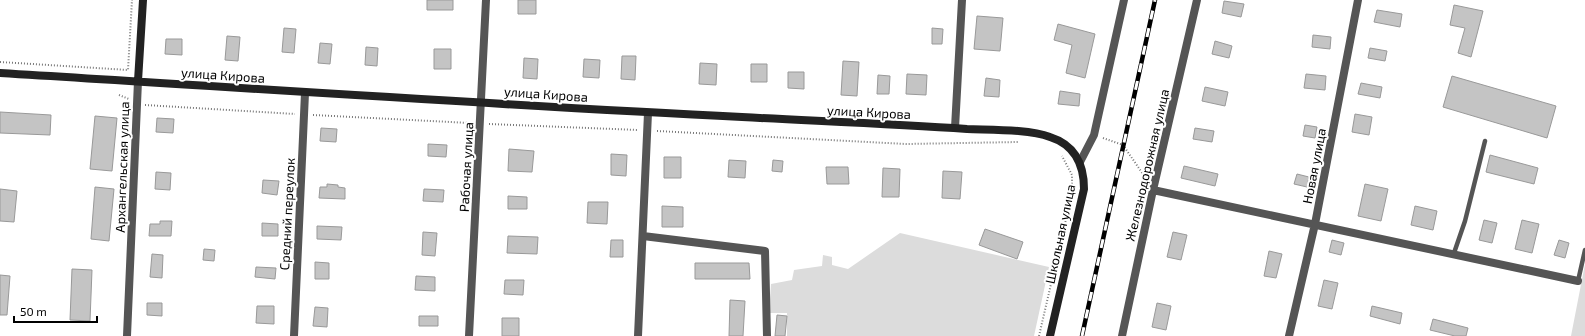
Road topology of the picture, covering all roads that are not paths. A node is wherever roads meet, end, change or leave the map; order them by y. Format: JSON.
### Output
{"nodes":[{"id":1,"x":142,"y":0,"type":"edge"},
{"id":2,"x":486,"y":0,"type":"edge"},
{"id":3,"x":962,"y":0,"type":"edge"},
{"id":4,"x":1124,"y":0,"type":"edge"},
{"id":5,"x":1197,"y":0,"type":"edge"},
{"id":6,"x":1358,"y":0,"type":"edge"},
{"id":7,"x":0,"y":73,"type":"edge"},
{"id":8,"x":138,"y":82,"type":"junction"},
{"id":9,"x":305,"y":93,"type":"junction"},
{"id":10,"x":481,"y":102,"type":"junction"},
{"id":11,"x":648,"y":113,"type":"junction"},
{"id":12,"x":955,"y":128,"type":"junction"},
{"id":13,"x":1486,"y":141,"type":"dead end"},
{"id":14,"x":1080,"y":162,"type":"junction"},
{"id":15,"x":1153,"y":190,"type":"junction"},
{"id":16,"x":1315,"y":224,"type":"junction"},
{"id":17,"x":643,"y":236,"type":"junction"},
{"id":18,"x":1585,"y":250,"type":"edge"},
{"id":19,"x":1454,"y":254,"type":"junction"},
{"id":20,"x":1578,"y":281,"type":"joint"},
{"id":21,"x":127,"y":336,"type":"edge"},
{"id":22,"x":294,"y":336,"type":"edge"},
{"id":23,"x":469,"y":336,"type":"edge"},
{"id":24,"x":638,"y":336,"type":"edge"},
{"id":25,"x":767,"y":336,"type":"edge"},
{"id":26,"x":1050,"y":336,"type":"edge"},
{"id":27,"x":1122,"y":336,"type":"edge"},
{"id":28,"x":1289,"y":336,"type":"edge"}],
"edges":[{"from":1,"to":8,"type":"main road","name":"Архангельская улица"},
{"from":2,"to":10,"type":"street","name":"Рабочая улица"},
{"from":3,"to":12,"type":"street"},
{"from":4,"to":14,"type":"street"},
{"from":5,"to":15,"type":"street","name":"Железнодорожная улица"},
{"from":6,"to":16,"type":"street","name":"Новая улица"},
{"from":7,"to":8,"type":"main road","name":"улица Кирова"},
{"from":8,"to":9,"type":"main road","name":"улица Кирова"},
{"from":8,"to":21,"type":"street","name":"Архангельская улица"},
{"from":9,"to":10,"type":"main road","name":"улица Кирова"},
{"from":9,"to":22,"type":"street","name":"Средний переулок"},
{"from":10,"to":11,"type":"main road","name":"улица Кирова"},
{"from":10,"to":23,"type":"street","name":"Рабочая улица"},
{"from":11,"to":12,"type":"main road","name":"улица Кирова"},
{"from":11,"to":17,"type":"street"},
{"from":12,"to":14,"type":"main road","name":"улица Кирова"},
{"from":13,"to":19,"type":"lane"},
{"from":14,"to":26,"type":"main road","name":"Школьная улица"},
{"from":15,"to":16,"type":"street"},
{"from":15,"to":27,"type":"street","name":"Железнодорожная улица"},
{"from":16,"to":19,"type":"street"},
{"from":16,"to":28,"type":"street","name":"Новая улица"},
{"from":17,"to":24,"type":"street"},
{"from":17,"to":25,"type":"street"},
{"from":18,"to":20,"type":"lane"},
{"from":19,"to":20,"type":"street"}]}
